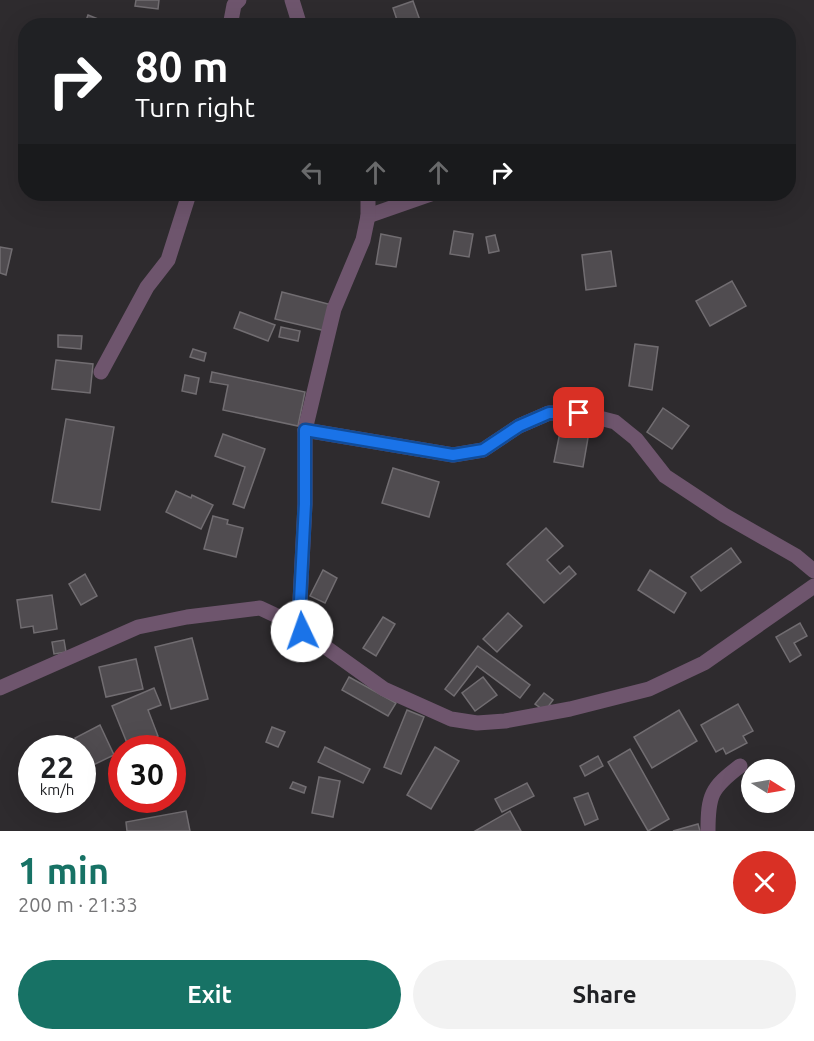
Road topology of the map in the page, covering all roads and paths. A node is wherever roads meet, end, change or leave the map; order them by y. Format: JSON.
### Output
{"nodes":[{"id":1,"x":239,"y":0,"type":"edge"},
{"id":2,"x":292,"y":0,"type":"edge"},
{"id":3,"x":232,"y":18,"type":"edge"},
{"id":4,"x":298,"y":18,"type":"edge"},
{"id":5,"x":187,"y":201,"type":"edge"},
{"id":6,"x":368,"y":201,"type":"edge"},
{"id":7,"x":410,"y":201,"type":"edge"},
{"id":8,"x":368,"y":216,"type":"junction"},
{"id":9,"x":101,"y":372,"type":"dead end"},
{"id":10,"x":305,"y":430,"type":"junction"},
{"id":11,"x":814,"y":571,"type":"edge"},
{"id":12,"x":814,"y":586,"type":"edge"},
{"id":13,"x":302,"y":631,"type":"junction"},
{"id":14,"x":0,"y":688,"type":"edge"},
{"id":15,"x":740,"y":766,"type":"dead end"},
{"id":16,"x":708,"y":831,"type":"edge"}],
"edges":[{"from":1,"to":3,"type":"street"},
{"from":2,"to":4,"type":"street"},
{"from":5,"to":9,"type":"street"},
{"from":6,"to":8,"type":"street"},
{"from":7,"to":8,"type":"street"},
{"from":8,"to":10,"type":"street"},
{"from":10,"to":11,"type":"street"},
{"from":10,"to":13,"type":"street"},
{"from":12,"to":13,"type":"street"},
{"from":13,"to":14,"type":"street"},
{"from":15,"to":16,"type":"street"}]}
